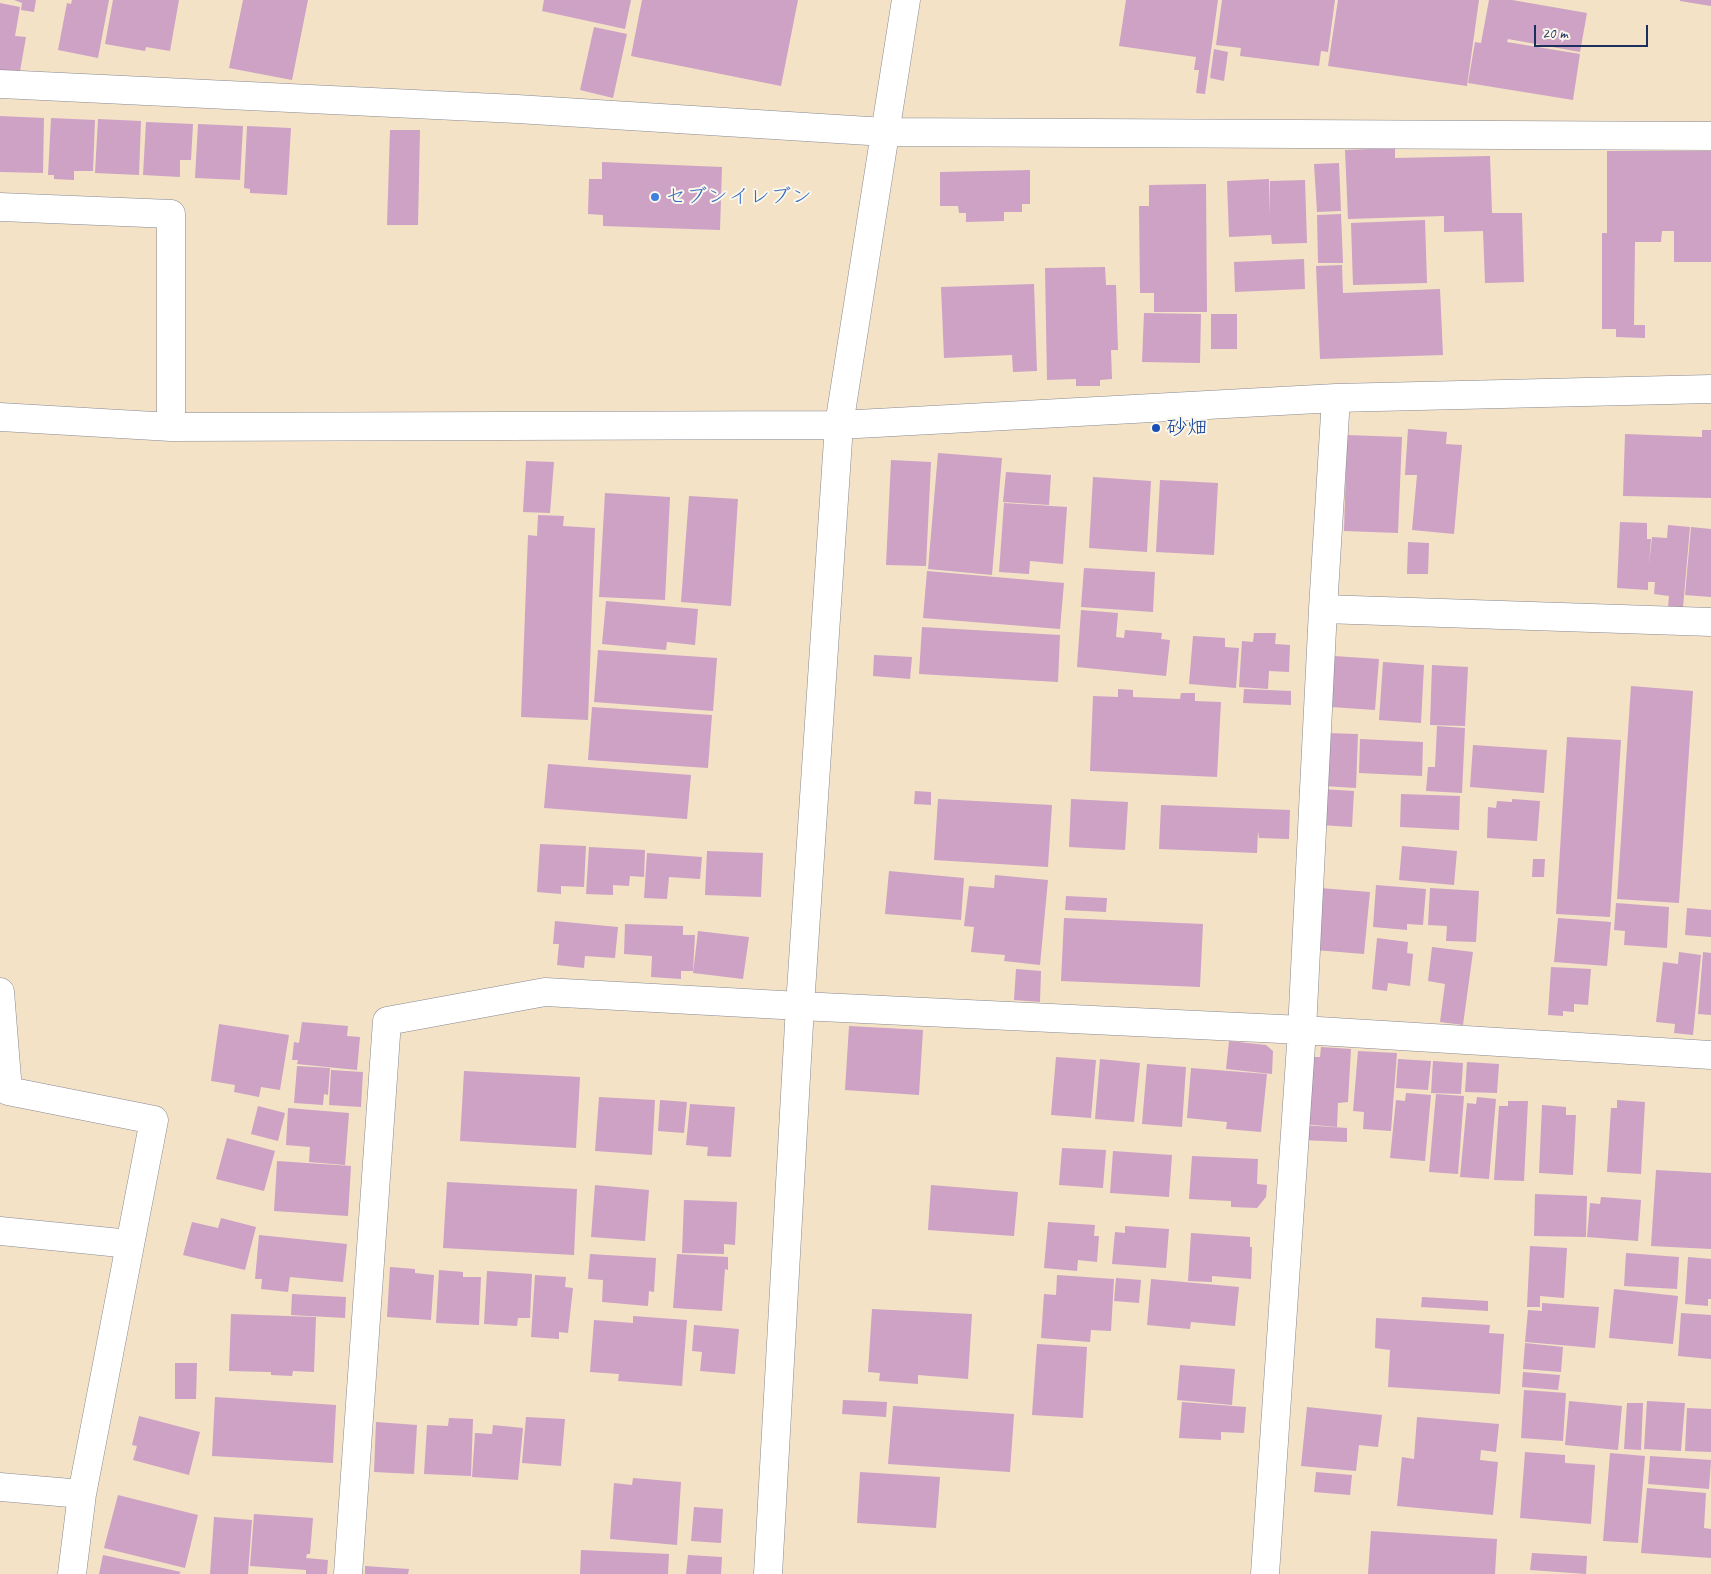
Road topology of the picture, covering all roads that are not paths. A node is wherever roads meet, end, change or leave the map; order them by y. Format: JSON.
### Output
{"nodes":[{"id":1,"x":906,"y":0,"type":"edge"},
{"id":2,"x":0,"y":84,"type":"edge"},
{"id":3,"x":885,"y":132,"type":"junction"},
{"id":4,"x":1711,"y":136,"type":"edge"},
{"id":5,"x":0,"y":207,"type":"edge"},
{"id":6,"x":1711,"y":390,"type":"edge"},
{"id":7,"x":1336,"y":398,"type":"junction"},
{"id":8,"x":0,"y":417,"type":"edge"},
{"id":9,"x":839,"y":425,"type":"junction"},
{"id":10,"x":171,"y":427,"type":"junction"},
{"id":11,"x":1323,"y":609,"type":"junction"},
{"id":12,"x":1711,"y":622,"type":"edge"},
{"id":13,"x":0,"y":992,"type":"edge"},
{"id":14,"x":800,"y":1006,"type":"junction"},
{"id":15,"x":1302,"y":1030,"type":"junction"},
{"id":16,"x":1711,"y":1055,"type":"edge"},
{"id":17,"x":0,"y":1231,"type":"edge"},
{"id":18,"x":130,"y":1244,"type":"junction"},
{"id":19,"x":0,"y":1487,"type":"edge"},
{"id":20,"x":82,"y":1494,"type":"junction"},
{"id":21,"x":72,"y":1574,"type":"edge"},
{"id":22,"x":348,"y":1574,"type":"edge"},
{"id":23,"x":768,"y":1574,"type":"edge"},
{"id":24,"x":1265,"y":1574,"type":"edge"}],
"edges":[{"from":1,"to":3,"type":"street"},
{"from":2,"to":3,"type":"street"},
{"from":3,"to":4,"type":"street"},
{"from":3,"to":9,"type":"street"},
{"from":5,"to":10,"type":"street"},
{"from":6,"to":7,"type":"street"},
{"from":7,"to":9,"type":"street"},
{"from":7,"to":11,"type":"street"},
{"from":8,"to":10,"type":"street"},
{"from":9,"to":10,"type":"street"},
{"from":9,"to":14,"type":"street"},
{"from":11,"to":12,"type":"street"},
{"from":11,"to":15,"type":"street"},
{"from":13,"to":18,"type":"street"},
{"from":14,"to":15,"type":"street"},
{"from":14,"to":22,"type":"street"},
{"from":14,"to":23,"type":"street"},
{"from":15,"to":16,"type":"street"},
{"from":15,"to":24,"type":"street"},
{"from":17,"to":18,"type":"street"},
{"from":18,"to":20,"type":"street"},
{"from":19,"to":20,"type":"street"},
{"from":20,"to":21,"type":"street"}]}
